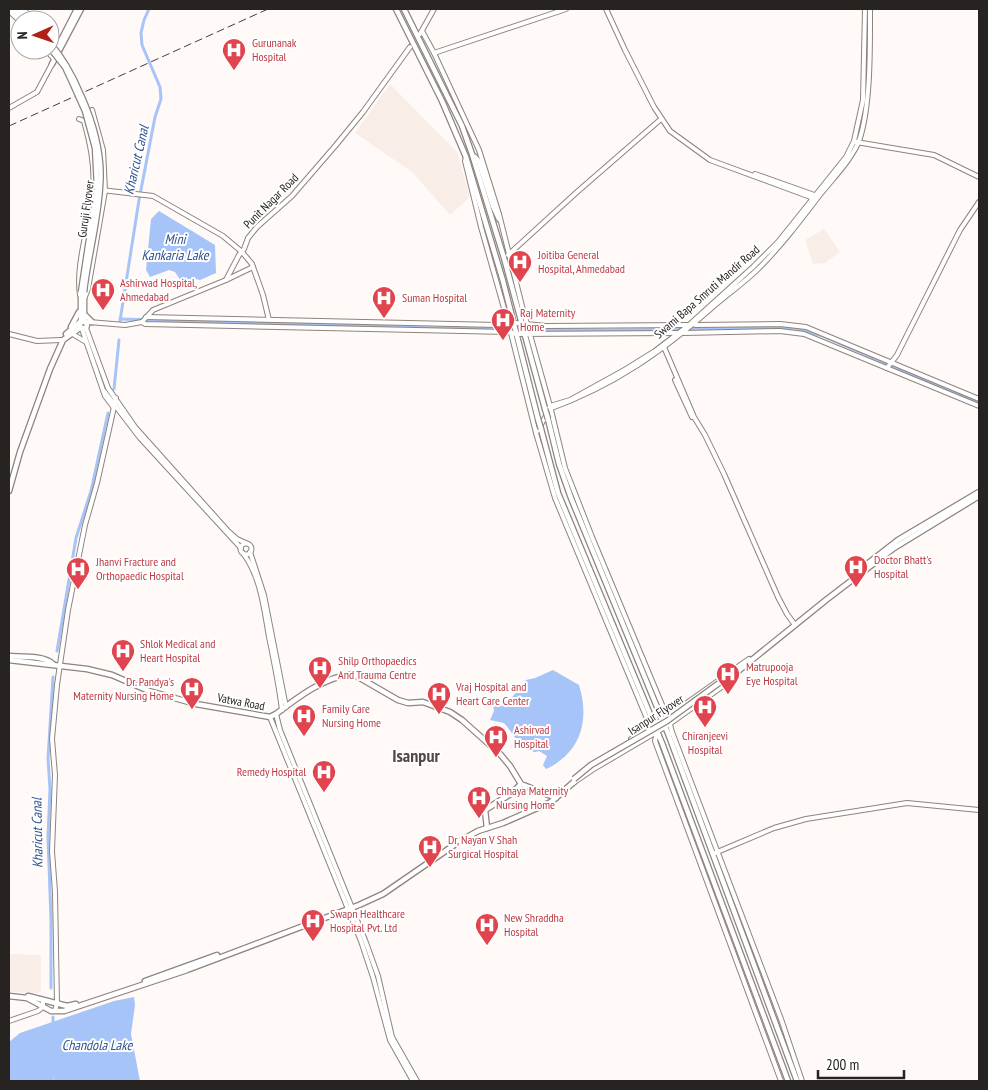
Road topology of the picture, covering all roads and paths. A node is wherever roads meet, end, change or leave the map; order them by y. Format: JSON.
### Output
{"nodes":[{"id":1,"x":79,"y":9,"type":"edge"},
{"id":2,"x":396,"y":9,"type":"edge"},
{"id":3,"x":404,"y":9,"type":"edge"},
{"id":4,"x":434,"y":9,"type":"edge"},
{"id":5,"x":566,"y":9,"type":"edge"},
{"id":6,"x":608,"y":9,"type":"edge"},
{"id":7,"x":865,"y":9,"type":"edge"},
{"id":8,"x":870,"y":9,"type":"edge"},
{"id":9,"x":60,"y":46,"type":"edge"},
{"id":10,"x":410,"y":47,"type":"dead end"},
{"id":11,"x":434,"y":53,"type":"junction"},
{"id":12,"x":60,"y":56,"type":"edge"},
{"id":13,"x":59,"y":60,"type":"edge"},
{"id":14,"x":53,"y":61,"type":"edge"},
{"id":15,"x":9,"y":108,"type":"edge"},
{"id":16,"x":92,"y":110,"type":"dead end"},
{"id":17,"x":662,"y":118,"type":"junction"},
{"id":18,"x":80,"y":119,"type":"dead end"},
{"id":19,"x":856,"y":142,"type":"junction"},
{"id":20,"x":472,"y":154,"type":"junction"},
{"id":21,"x":979,"y":177,"type":"edge"},
{"id":22,"x":93,"y":189,"type":"junction"},
{"id":23,"x":105,"y":191,"type":"junction"},
{"id":24,"x":816,"y":197,"type":"junction"},
{"id":25,"x":979,"y":202,"type":"edge"},
{"id":26,"x":499,"y":219,"type":"junction"},
{"id":27,"x":242,"y":252,"type":"junction"},
{"id":28,"x":508,"y":255,"type":"junction"},
{"id":29,"x":253,"y":267,"type":"junction"},
{"id":30,"x":226,"y":280,"type":"junction"},
{"id":31,"x":82,"y":292,"type":"junction"},
{"id":32,"x":82,"y":300,"type":"junction"},
{"id":33,"x":82,"y":312,"type":"junction"},
{"id":34,"x":146,"y":317,"type":"junction"},
{"id":35,"x":269,"y":320,"type":"junction"},
{"id":36,"x":143,"y":322,"type":"junction"},
{"id":37,"x":320,"y":322,"type":"junction"},
{"id":38,"x":85,"y":324,"type":"junction"},
{"id":39,"x":511,"y":324,"type":"junction"},
{"id":40,"x":524,"y":324,"type":"junction"},
{"id":41,"x":692,"y":325,"type":"junction"},
{"id":42,"x":320,"y":328,"type":"junction"},
{"id":43,"x":818,"y":332,"type":"dead end"},
{"id":44,"x":69,"y":333,"type":"junction"},
{"id":45,"x":513,"y":333,"type":"junction"},
{"id":46,"x":681,"y":333,"type":"junction"},
{"id":47,"x":9,"y":334,"type":"edge"},
{"id":48,"x":527,"y":334,"type":"junction"},
{"id":49,"x":816,"y":338,"type":"junction"},
{"id":50,"x":61,"y":340,"type":"junction"},
{"id":51,"x":87,"y":344,"type":"junction"},
{"id":52,"x":662,"y":347,"type":"junction"},
{"id":53,"x":891,"y":362,"type":"junction"},
{"id":54,"x":887,"y":367,"type":"junction"},
{"id":55,"x":106,"y":385,"type":"junction"},
{"id":56,"x":104,"y":391,"type":"junction"},
{"id":57,"x":116,"y":398,"type":"junction"},
{"id":58,"x":979,"y":399,"type":"edge"},
{"id":59,"x":114,"y":406,"type":"junction"},
{"id":60,"x":979,"y":406,"type":"edge"},
{"id":61,"x":549,"y":408,"type":"junction"},
{"id":62,"x":536,"y":433,"type":"junction"},
{"id":63,"x":9,"y":484,"type":"edge"},
{"id":64,"x":9,"y":492,"type":"edge"},
{"id":65,"x":979,"y":492,"type":"edge"},
{"id":66,"x":979,"y":496,"type":"edge"},
{"id":67,"x":571,"y":498,"type":"junction"},
{"id":68,"x":562,"y":502,"type":"junction"},
{"id":69,"x":246,"y":544,"type":"junction"},
{"id":70,"x":240,"y":548,"type":"junction"},
{"id":71,"x":250,"y":552,"type":"junction"},
{"id":72,"x":243,"y":553,"type":"junction"},
{"id":73,"x":596,"y":597,"type":"junction"},
{"id":74,"x":604,"y":605,"type":"junction"},
{"id":75,"x":795,"y":623,"type":"junction"},
{"id":76,"x":611,"y":626,"type":"junction"},
{"id":77,"x":9,"y":656,"type":"edge"},
{"id":78,"x":749,"y":659,"type":"junction"},
{"id":79,"x":9,"y":660,"type":"edge"},
{"id":80,"x":53,"y":664,"type":"junction"},
{"id":81,"x":60,"y":665,"type":"junction"},
{"id":82,"x":738,"y":671,"type":"junction"},
{"id":83,"x":284,"y":708,"type":"junction"},
{"id":84,"x":276,"y":714,"type":"junction"},
{"id":85,"x":270,"y":717,"type":"junction"},
{"id":86,"x":665,"y":718,"type":"junction"},
{"id":87,"x":652,"y":726,"type":"junction"},
{"id":88,"x":668,"y":726,"type":"junction"},
{"id":89,"x":655,"y":734,"type":"junction"},
{"id":90,"x":573,"y":782,"type":"junction"},
{"id":91,"x":521,"y":784,"type":"junction"},
{"id":92,"x":555,"y":798,"type":"junction"},
{"id":93,"x":979,"y":810,"type":"edge"},
{"id":94,"x":487,"y":827,"type":"junction"},
{"id":95,"x":693,"y":834,"type":"junction"},
{"id":96,"x":715,"y":853,"type":"junction"},
{"id":97,"x":350,"y":907,"type":"junction"},
{"id":98,"x":9,"y":995,"type":"edge"},
{"id":99,"x":43,"y":1000,"type":"junction"},
{"id":100,"x":56,"y":1003,"type":"junction"},
{"id":101,"x":43,"y":1006,"type":"junction"},
{"id":102,"x":55,"y":1011,"type":"junction"},
{"id":103,"x":9,"y":1021,"type":"edge"},
{"id":104,"x":763,"y":1025,"type":"junction"},
{"id":105,"x":773,"y":1042,"type":"junction"},
{"id":106,"x":768,"y":1044,"type":"junction"},
{"id":107,"x":415,"y":1081,"type":"edge"},
{"id":108,"x":781,"y":1081,"type":"edge"},
{"id":109,"x":788,"y":1081,"type":"edge"},
{"id":110,"x":797,"y":1081,"type":"edge"},
{"id":111,"x":802,"y":1081,"type":"edge"}],
"edges":[{"from":1,"to":9,"type":"main road"},
{"from":2,"to":39,"type":"main road"},
{"from":3,"to":20,"type":"main road"},
{"from":4,"to":11,"type":"street"},
{"from":5,"to":11,"type":"street"},
{"from":6,"to":17,"type":"street"},
{"from":7,"to":19,"type":"street","name":"Swami Bapa Smruti Mandir Road"},
{"from":8,"to":19,"type":"street"},
{"from":10,"to":27,"type":"street","name":"Punit Nagar Road"},
{"from":11,"to":26,"type":"street"},
{"from":12,"to":31,"type":"main road","name":"Guruji Flyover","bridge":true},
{"from":13,"to":31,"type":"main road","name":"Guruji Flyover","bridge":true},
{"from":14,"to":15,"type":"street"},
{"from":16,"to":23,"type":"street"},
{"from":17,"to":24,"type":"street"},
{"from":17,"to":28,"type":"street"},
{"from":18,"to":22,"type":"street"},
{"from":19,"to":21,"type":"street"},
{"from":19,"to":24,"type":"street","name":"Swami Bapa Smruti Mandir Road"},
{"from":20,"to":26,"type":"main road"},
{"from":20,"to":40,"type":"main road"},
{"from":22,"to":23,"type":"street"},
{"from":22,"to":32,"type":"street"},
{"from":23,"to":27,"type":"street"},
{"from":23,"to":32,"type":"street"},
{"from":24,"to":41,"type":"street","name":"Swami Bapa Smruti Mandir Road"},
{"from":25,"to":53,"type":"street"},
{"from":26,"to":28,"type":"street"},
{"from":27,"to":29,"type":"street"},
{"from":27,"to":30,"type":"street","name":"Punit Nagar Road"},
{"from":28,"to":40,"type":"street"},
{"from":29,"to":30,"type":"street"},
{"from":29,"to":35,"type":"street"},
{"from":30,"to":34,"type":"street"},
{"from":31,"to":32,"type":"main road","name":"Guruji Flyover"},
{"from":32,"to":33,"type":"main road","name":"Guruji Flyover"},
{"from":33,"to":38,"type":"main road","name":"Guruji Flyover"},
{"from":33,"to":38,"type":"main road"},
{"from":33,"to":44,"type":"main road"},
{"from":34,"to":35,"type":"street"},
{"from":34,"to":36,"type":"street"},
{"from":35,"to":37,"type":"street"},
{"from":36,"to":38,"type":"street"},
{"from":36,"to":42,"type":"street"},
{"from":37,"to":39,"type":"street"},
{"from":37,"to":42,"type":"street"},
{"from":38,"to":44,"type":"main road"},
{"from":38,"to":51,"type":"street"},
{"from":38,"to":55,"type":"street"},
{"from":39,"to":40,"type":"street"},
{"from":39,"to":45,"type":"main road"},
{"from":40,"to":41,"type":"street"},
{"from":40,"to":48,"type":"main road"},
{"from":41,"to":46,"type":"street","name":"Swami Bapa Smruti Mandir Road"},
{"from":41,"to":53,"type":"street"},
{"from":42,"to":45,"type":"street"},
{"from":43,"to":49,"type":"street"},
{"from":44,"to":50,"type":"main road"},
{"from":44,"to":51,"type":"street"},
{"from":44,"to":64,"type":"main road"},
{"from":45,"to":48,"type":"street"},
{"from":45,"to":62,"type":"street"},
{"from":45,"to":68,"type":"main road","bridge":true},
{"from":46,"to":48,"type":"street"},
{"from":46,"to":49,"type":"street"},
{"from":46,"to":52,"type":"street","name":"Swami Bapa Smruti Mandir Road"},
{"from":47,"to":50,"type":"street"},
{"from":48,"to":61,"type":"main road"},
{"from":49,"to":54,"type":"street"},
{"from":50,"to":63,"type":"main road"},
{"from":51,"to":56,"type":"street"},
{"from":52,"to":61,"type":"street","name":"Swami Bapa Smruti Mandir Road"},
{"from":52,"to":75,"type":"street"},
{"from":53,"to":54,"type":"street"},
{"from":53,"to":58,"type":"street"},
{"from":54,"to":60,"type":"street"},
{"from":55,"to":56,"type":"street"},
{"from":55,"to":57,"type":"street"},
{"from":56,"to":59,"type":"street"},
{"from":57,"to":59,"type":"street"},
{"from":57,"to":69,"type":"street"},
{"from":59,"to":70,"type":"street"},
{"from":59,"to":81,"type":"street"},
{"from":61,"to":62,"type":"street"},
{"from":61,"to":67,"type":"main road","bridge":true},
{"from":61,"to":86,"type":"street"},
{"from":62,"to":73,"type":"street"},
{"from":65,"to":75,"type":"main road"},
{"from":66,"to":75,"type":"main road"},
{"from":67,"to":68,"type":"main road"},
{"from":67,"to":86,"type":"main road"},
{"from":68,"to":74,"type":"main road"},
{"from":69,"to":70,"type":"street"},
{"from":69,"to":71,"type":"street"},
{"from":70,"to":72,"type":"street"},
{"from":71,"to":72,"type":"street"},
{"from":71,"to":83,"type":"street"},
{"from":72,"to":83,"type":"street"},
{"from":73,"to":74,"type":"main road"},
{"from":73,"to":76,"type":"street"},
{"from":74,"to":76,"type":"main road"},
{"from":75,"to":78,"type":"main road","name":"Isanpur Flyover"},
{"from":75,"to":82,"type":"main road"},
{"from":76,"to":87,"type":"main road"},
{"from":76,"to":87,"type":"street"},
{"from":77,"to":80,"type":"main road","name":"Vatwa Road"},
{"from":78,"to":82,"type":"main road","name":"Isanpur Flyover"},
{"from":78,"to":86,"type":"street"},
{"from":79,"to":80,"type":"main road","name":"Vatwa Road"},
{"from":80,"to":81,"type":"main road","name":"Vatwa Road"},
{"from":81,"to":85,"type":"main road","name":"Vatwa Road"},
{"from":81,"to":100,"type":"street"},
{"from":82,"to":88,"type":"street"},
{"from":82,"to":90,"type":"main road","name":"Isanpur Flyover","bridge":true},
{"from":82,"to":90,"type":"main road","name":"Isanpur Flyover","bridge":true},
{"from":83,"to":84,"type":"main road","name":"Vatwa Road"},
{"from":83,"to":91,"type":"main road","name":"Vatwa Road"},
{"from":84,"to":85,"type":"main road","name":"Vatwa Road"},
{"from":84,"to":97,"type":"street"},
{"from":85,"to":97,"type":"street"},
{"from":86,"to":87,"type":"street"},
{"from":86,"to":88,"type":"main road"},
{"from":87,"to":89,"type":"main road"},
{"from":87,"to":90,"type":"street"},
{"from":88,"to":89,"type":"street"},
{"from":88,"to":96,"type":"main road"},
{"from":88,"to":96,"type":"street"},
{"from":89,"to":90,"type":"street"},
{"from":89,"to":95,"type":"main road"},
{"from":89,"to":95,"type":"street"},
{"from":90,"to":92,"type":"main road"},
{"from":91,"to":92,"type":"main road"},
{"from":91,"to":94,"type":"main road"},
{"from":92,"to":94,"type":"main road"},
{"from":93,"to":96,"type":"street"},
{"from":94,"to":97,"type":"main road"},
{"from":95,"to":104,"type":"main road"},
{"from":96,"to":110,"type":"main road"},
{"from":96,"to":111,"type":"street"},
{"from":97,"to":100,"type":"main road"},
{"from":97,"to":102,"type":"main road"},
{"from":97,"to":107,"type":"street"},
{"from":98,"to":99,"type":"main road"},
{"from":98,"to":101,"type":"main road"},
{"from":99,"to":100,"type":"main road"},
{"from":99,"to":101,"type":"street"},
{"from":100,"to":102,"type":"street"},
{"from":101,"to":102,"type":"main road"},
{"from":101,"to":103,"type":"street"},
{"from":104,"to":105,"type":"main road"},
{"from":104,"to":106,"type":"street"},
{"from":105,"to":106,"type":"street"},
{"from":105,"to":109,"type":"main road"},
{"from":106,"to":108,"type":"street"}]}
